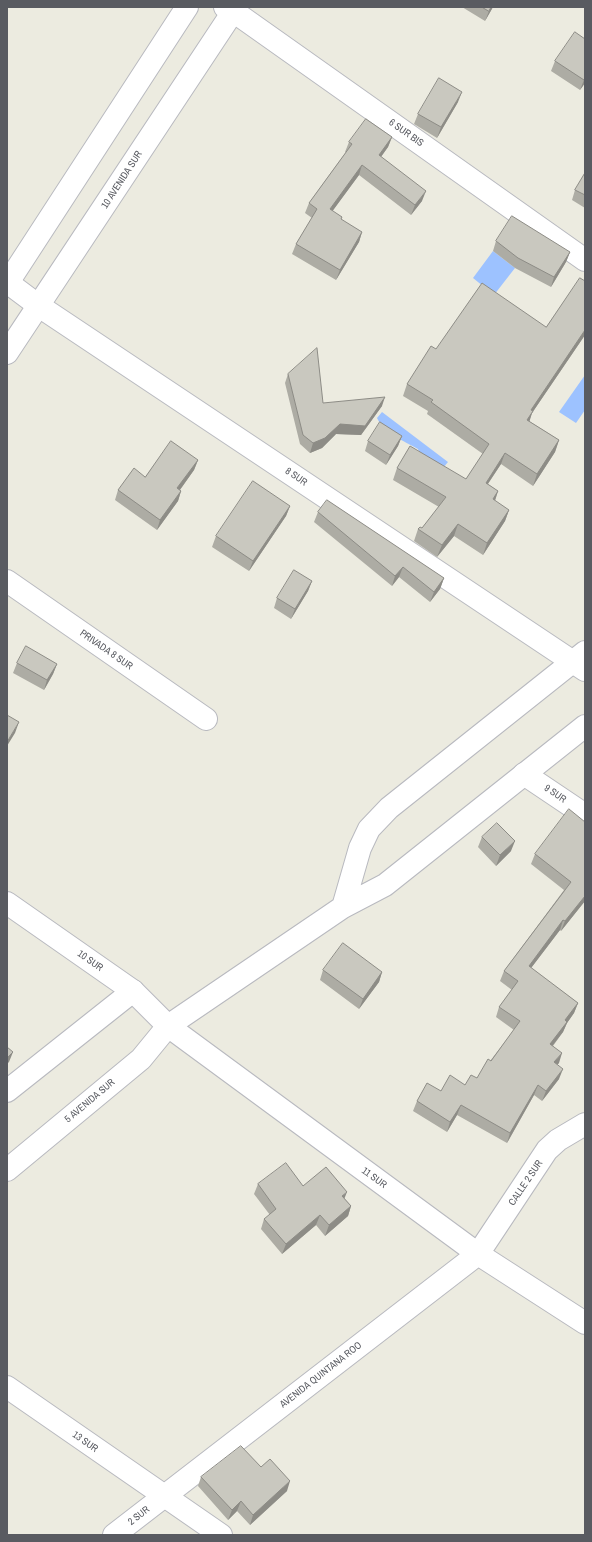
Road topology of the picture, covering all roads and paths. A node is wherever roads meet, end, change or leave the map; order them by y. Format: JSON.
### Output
{"nodes":[{"id":1,"x":187,"y":7,"type":"edge"},
{"id":2,"x":232,"y":8,"type":"edge"},
{"id":3,"x":585,"y":260,"type":"edge"},
{"id":4,"x":7,"y":283,"type":"edge"},
{"id":5,"x":39,"y":306,"type":"junction"},
{"id":6,"x":7,"y":353,"type":"edge"},
{"id":7,"x":7,"y":581,"type":"edge"},
{"id":8,"x":581,"y":661,"type":"edge"},
{"id":9,"x":206,"y":719,"type":"dead end"},
{"id":10,"x":585,"y":726,"type":"edge"},
{"id":11,"x":524,"y":774,"type":"junction"},
{"id":12,"x":585,"y":815,"type":"edge"},
{"id":13,"x":7,"y":903,"type":"edge"},
{"id":14,"x":343,"y":907,"type":"junction"},
{"id":15,"x":133,"y":991,"type":"junction"},
{"id":16,"x":168,"y":1026,"type":"junction"},
{"id":17,"x":7,"y":1090,"type":"edge"},
{"id":18,"x":585,"y":1124,"type":"edge"},
{"id":19,"x":7,"y":1170,"type":"edge"},
{"id":20,"x":478,"y":1254,"type":"junction"},
{"id":21,"x":585,"y":1323,"type":"edge"},
{"id":22,"x":7,"y":1387,"type":"edge"},
{"id":23,"x":164,"y":1496,"type":"junction"},
{"id":24,"x":114,"y":1535,"type":"edge"},
{"id":25,"x":221,"y":1535,"type":"edge"}],
"edges":[{"from":1,"to":4,"type":"street"},
{"from":2,"to":3,"type":"street","name":"6 SUR BIS"},
{"from":2,"to":5,"type":"street","name":"10 AVENIDA SUR"},
{"from":4,"to":5,"type":"street","name":"8 SUR"},
{"from":5,"to":6,"type":"street","name":"10 AVENIDA SUR"},
{"from":5,"to":8,"type":"street","name":"8 SUR"},
{"from":7,"to":9,"type":"street","name":"PRIVADA 8 SUR"},
{"from":8,"to":14,"type":"street"},
{"from":10,"to":11,"type":"street","name":"5 AVENIDA SUR"},
{"from":11,"to":12,"type":"street","name":"9 SUR"},
{"from":11,"to":14,"type":"street","name":"5 AVENIDA SUR"},
{"from":13,"to":15,"type":"street","name":"10 SUR"},
{"from":14,"to":16,"type":"street","name":"5 AVENIDA SUR"},
{"from":15,"to":16,"type":"street","name":"10 SUR"},
{"from":15,"to":17,"type":"street"},
{"from":16,"to":19,"type":"street","name":"5 AVENIDA SUR"},
{"from":16,"to":20,"type":"street","name":"11 SUR"},
{"from":18,"to":20,"type":"street","name":"CALLE 2 SUR"},
{"from":20,"to":21,"type":"street","name":"11 SUR"},
{"from":20,"to":23,"type":"street","name":"AVENIDA QUINTANA ROO"},
{"from":22,"to":23,"type":"street","name":"13 SUR"},
{"from":23,"to":24,"type":"street","name":"2 SUR"},
{"from":23,"to":25,"type":"street","name":"13 SUR"}]}
